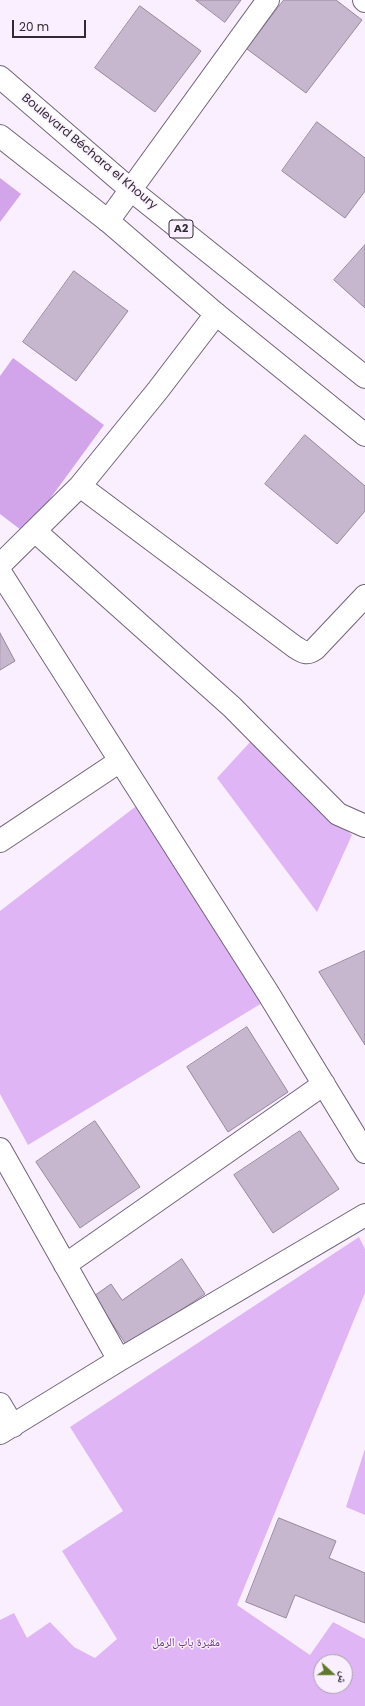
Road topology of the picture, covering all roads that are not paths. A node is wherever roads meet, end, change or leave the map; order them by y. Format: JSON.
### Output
{"nodes":[{"id":1,"x":268,"y":0,"type":"edge"},
{"id":2,"x":0,"y":77,"type":"edge"},
{"id":3,"x":0,"y":136,"type":"edge"},
{"id":4,"x":131,"y":190,"type":"junction"},
{"id":5,"x":108,"y":221,"type":"junction"},
{"id":6,"x":216,"y":314,"type":"junction"},
{"id":7,"x":365,"y":378,"type":"edge"},
{"id":8,"x":365,"y":435,"type":"edge"},
{"id":9,"x":80,"y":486,"type":"junction"},
{"id":10,"x":35,"y":531,"type":"junction"},
{"id":11,"x":0,"y":565,"type":"edge"},
{"id":12,"x":0,"y":572,"type":"edge"},
{"id":13,"x":365,"y":596,"type":"edge"},
{"id":14,"x":120,"y":761,"type":"junction"},
{"id":15,"x":365,"y":826,"type":"edge"},
{"id":16,"x":0,"y":841,"type":"edge"},
{"id":17,"x":324,"y":1084,"type":"junction"},
{"id":18,"x":0,"y":1149,"type":"edge"},
{"id":19,"x":365,"y":1152,"type":"edge"},
{"id":20,"x":365,"y":1215,"type":"edge"},
{"id":21,"x":65,"y":1265,"type":"junction"},
{"id":22,"x":119,"y":1360,"type":"junction"},
{"id":23,"x":0,"y":1404,"type":"edge"},
{"id":24,"x":7,"y":1430,"type":"edge"}],
"edges":[{"from":1,"to":4,"type":"main road"},
{"from":2,"to":4,"type":"main road","name":"Boulevard Béchara el Khoury","number":"A2"},
{"from":3,"to":5,"type":"main road"},
{"from":4,"to":5,"type":"main road"},
{"from":4,"to":7,"type":"main road","name":"Boulevard Béchara el Khoury","number":"A2"},
{"from":5,"to":6,"type":"main road"},
{"from":6,"to":8,"type":"main road"},
{"from":6,"to":9,"type":"main road"},
{"from":9,"to":10,"type":"main road"},
{"from":9,"to":13,"type":"main road"},
{"from":10,"to":11,"type":"main road"},
{"from":10,"to":15,"type":"main road"},
{"from":12,"to":14,"type":"main road"},
{"from":14,"to":16,"type":"main road"},
{"from":14,"to":17,"type":"main road"},
{"from":17,"to":19,"type":"main road"},
{"from":17,"to":21,"type":"main road"},
{"from":18,"to":21,"type":"main road"},
{"from":20,"to":22,"type":"main road"},
{"from":21,"to":22,"type":"main road"},
{"from":22,"to":24,"type":"main road"},
{"from":23,"to":24,"type":"main road"}]}
